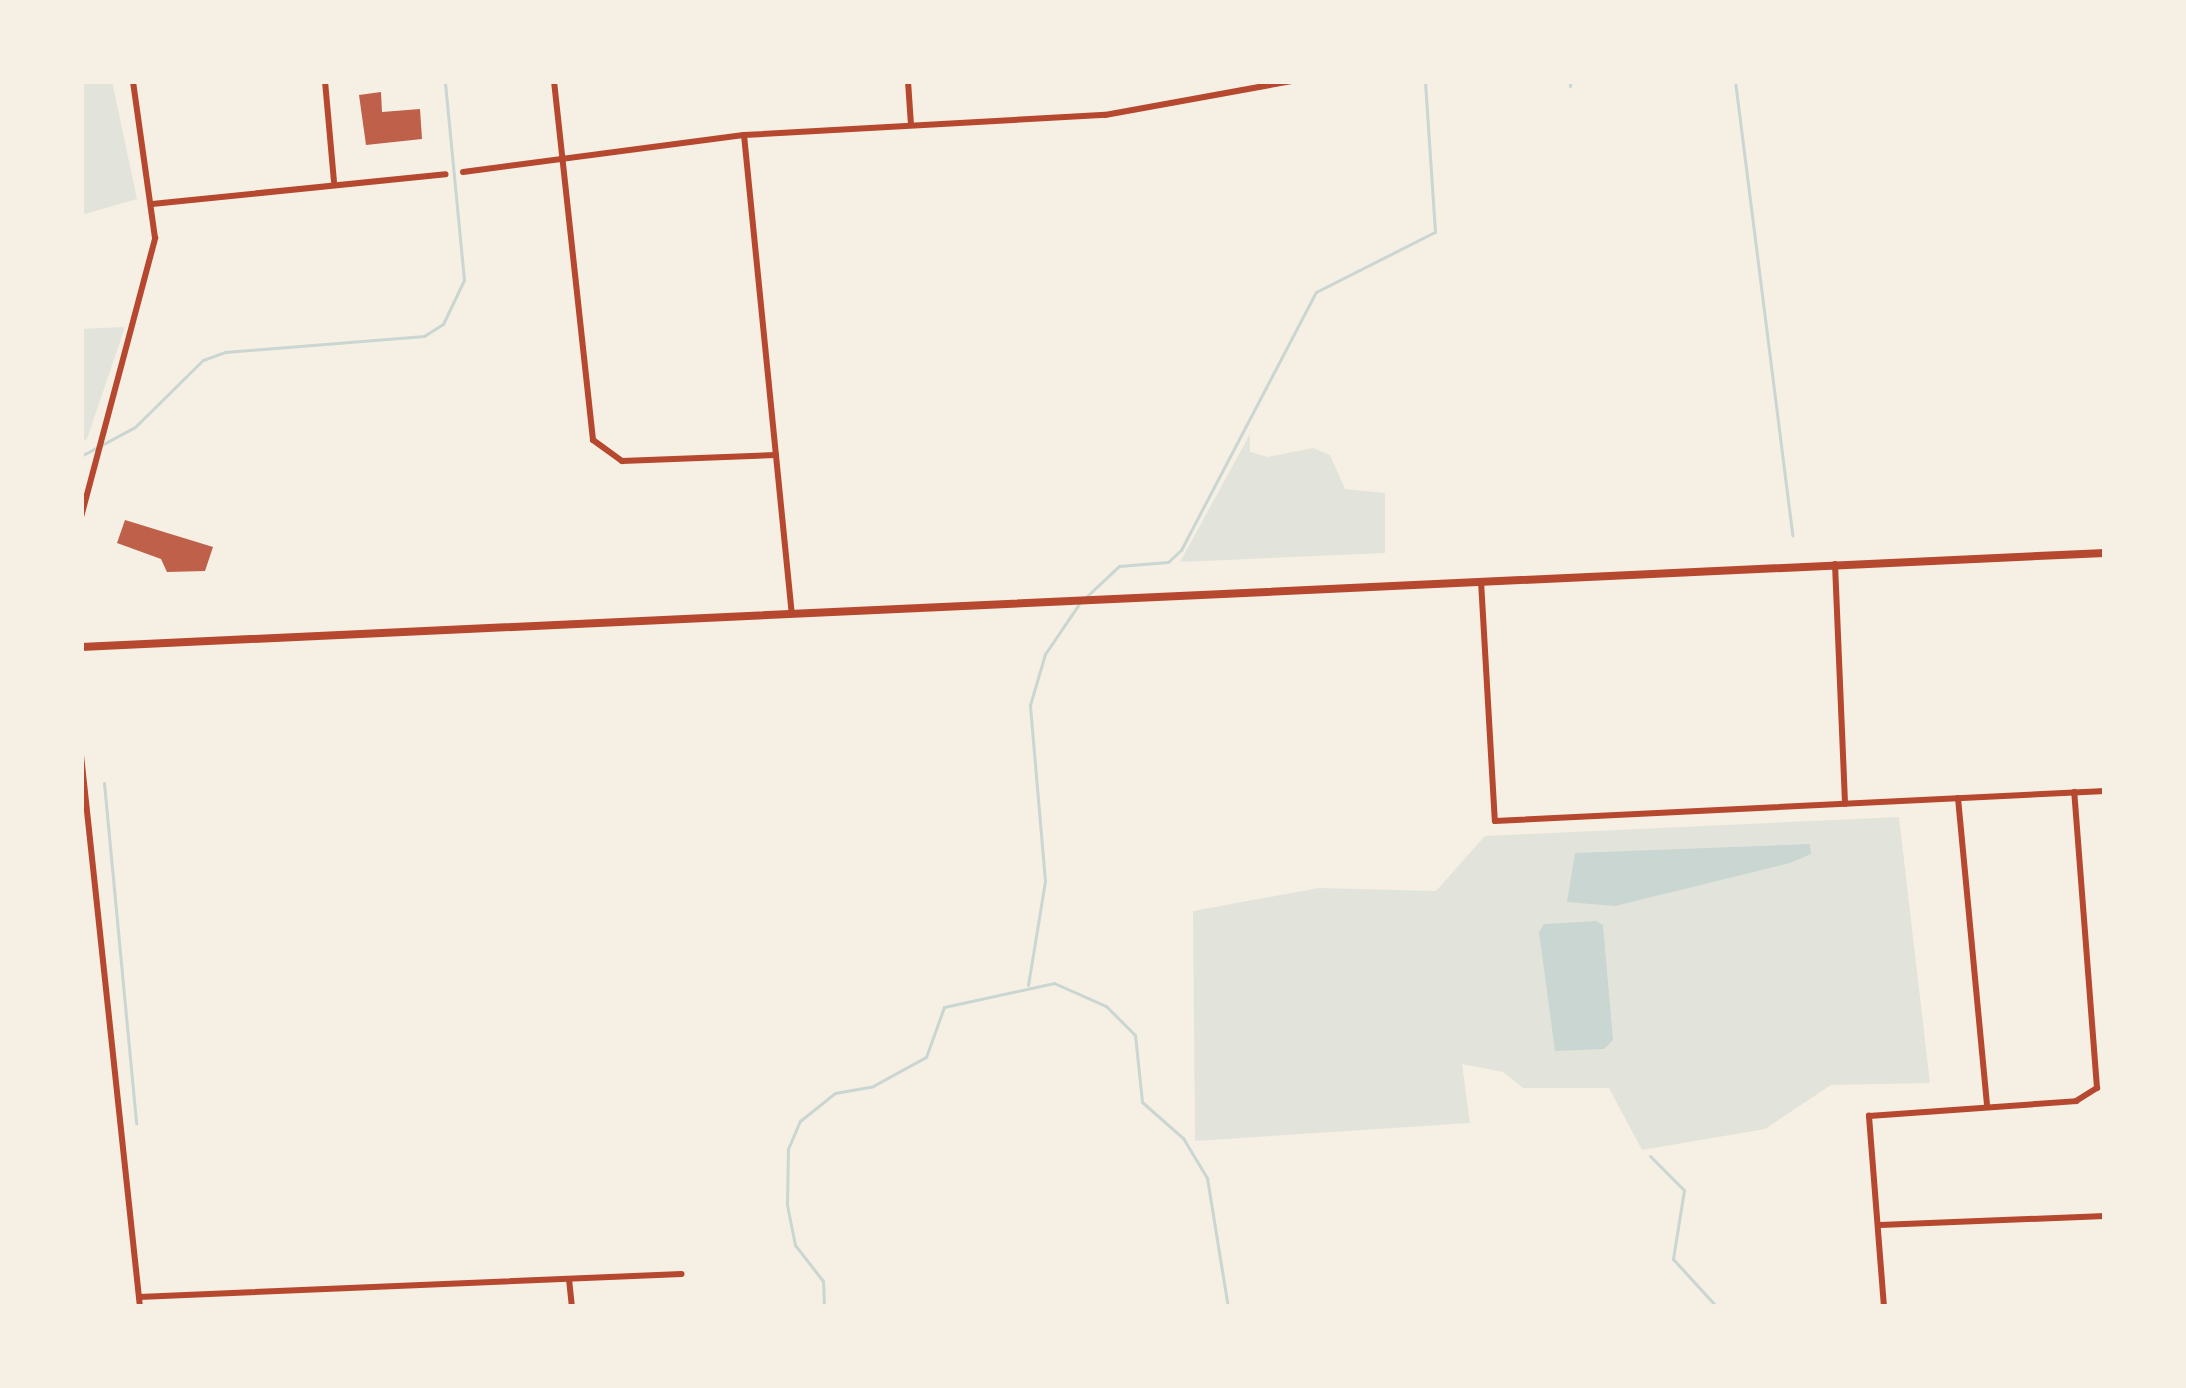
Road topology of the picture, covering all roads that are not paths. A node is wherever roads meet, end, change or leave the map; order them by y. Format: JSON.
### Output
{"nodes":[{"id":1,"x":134,"y":81,"type":"edge"},
{"id":2,"x":325,"y":81,"type":"edge"},
{"id":3,"x":554,"y":81,"type":"edge"},
{"id":4,"x":908,"y":81,"type":"edge"},
{"id":5,"x":1293,"y":81,"type":"edge"},
{"id":6,"x":911,"y":125,"type":"junction"},
{"id":7,"x":744,"y":135,"type":"junction"},
{"id":8,"x":562,"y":158,"type":"junction"},
{"id":9,"x":334,"y":182,"type":"junction"},
{"id":10,"x":152,"y":204,"type":"junction"},
{"id":11,"x":776,"y":455,"type":"junction"},
{"id":12,"x":81,"y":517,"type":"edge"},
{"id":13,"x":2105,"y":553,"type":"edge"},
{"id":14,"x":1835,"y":565,"type":"junction"},
{"id":15,"x":1481,"y":581,"type":"junction"},
{"id":16,"x":792,"y":612,"type":"junction"},
{"id":17,"x":81,"y":647,"type":"edge"},
{"id":18,"x":81,"y":755,"type":"edge"},
{"id":19,"x":2105,"y":791,"type":"edge"},
{"id":20,"x":2074,"y":792,"type":"junction"},
{"id":21,"x":1958,"y":798,"type":"junction"},
{"id":22,"x":1845,"y":804,"type":"junction"},
{"id":23,"x":1987,"y":1106,"type":"junction"},
{"id":24,"x":2105,"y":1216,"type":"edge"},
{"id":25,"x":1880,"y":1226,"type":"junction"},
{"id":26,"x":682,"y":1274,"type":"dead end"},
{"id":27,"x":569,"y":1279,"type":"junction"},
{"id":28,"x":139,"y":1302,"type":"edge"},
{"id":29,"x":572,"y":1307,"type":"edge"},
{"id":30,"x":1884,"y":1307,"type":"edge"}],
"edges":[{"from":1,"to":10,"type":"street"},
{"from":2,"to":9,"type":"street"},
{"from":3,"to":8,"type":"street"},
{"from":4,"to":6,"type":"street"},
{"from":5,"to":6,"type":"street"},
{"from":6,"to":7,"type":"street"},
{"from":7,"to":8,"type":"street"},
{"from":7,"to":11,"type":"street"},
{"from":8,"to":9,"type":"street"},
{"from":8,"to":11,"type":"street"},
{"from":9,"to":10,"type":"street"},
{"from":10,"to":12,"type":"street"},
{"from":11,"to":16,"type":"street"},
{"from":13,"to":14,"type":"main road"},
{"from":14,"to":15,"type":"main road"},
{"from":14,"to":22,"type":"street"},
{"from":15,"to":16,"type":"main road"},
{"from":15,"to":22,"type":"street"},
{"from":16,"to":17,"type":"main road"},
{"from":18,"to":28,"type":"street"},
{"from":19,"to":20,"type":"street"},
{"from":20,"to":21,"type":"street"},
{"from":20,"to":23,"type":"street"},
{"from":21,"to":22,"type":"street"},
{"from":21,"to":23,"type":"street"},
{"from":23,"to":25,"type":"street"},
{"from":24,"to":25,"type":"street"},
{"from":25,"to":30,"type":"street"},
{"from":26,"to":27,"type":"street"},
{"from":27,"to":28,"type":"street"},
{"from":27,"to":29,"type":"street"}]}
